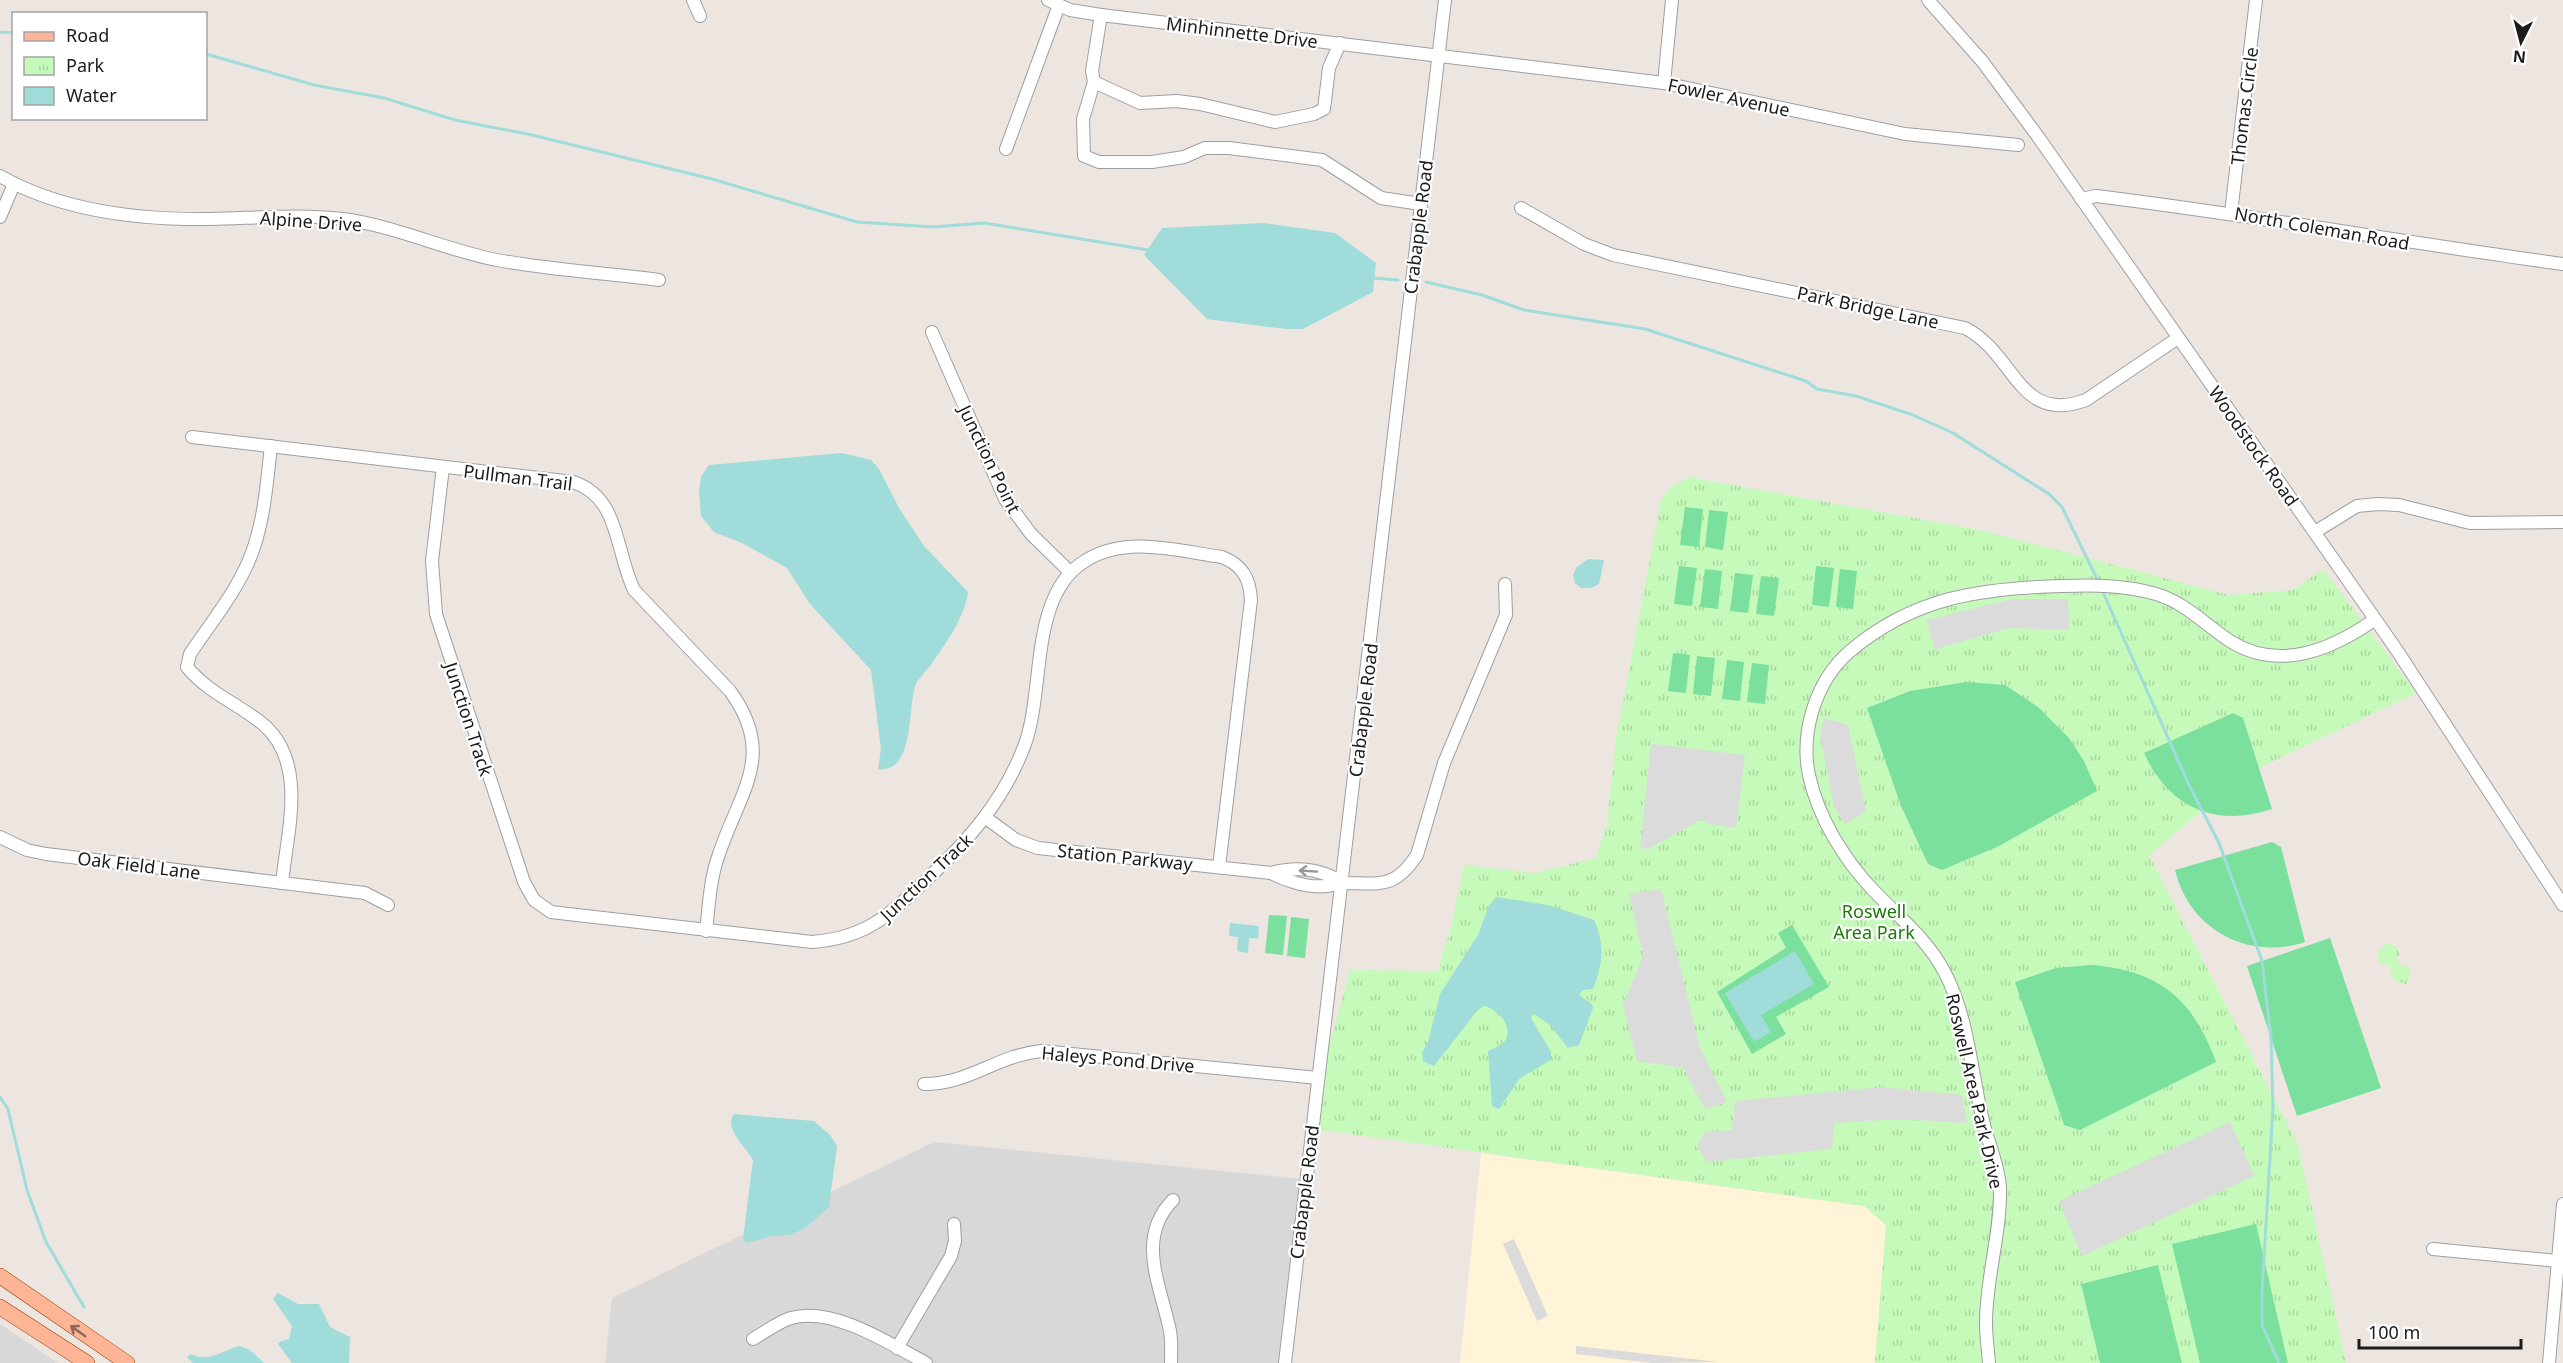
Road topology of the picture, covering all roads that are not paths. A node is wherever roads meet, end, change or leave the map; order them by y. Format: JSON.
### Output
{"nodes":[{"id":1,"x":693,"y":0,"type":"edge"},
{"id":2,"x":1445,"y":0,"type":"edge"},
{"id":3,"x":1672,"y":0,"type":"edge"},
{"id":4,"x":1928,"y":0,"type":"edge"},
{"id":5,"x":2256,"y":0,"type":"edge"},
{"id":6,"x":1053,"y":3,"type":"edge"},
{"id":7,"x":1101,"y":15,"type":"junction"},
{"id":8,"x":700,"y":16,"type":"dead end"},
{"id":9,"x":1340,"y":43,"type":"junction"},
{"id":10,"x":1438,"y":56,"type":"junction"},
{"id":11,"x":1094,"y":82,"type":"junction"},
{"id":12,"x":1664,"y":82,"type":"junction"},
{"id":13,"x":2018,"y":145,"type":"dead end"},
{"id":14,"x":1006,"y":149,"type":"dead end"},
{"id":15,"x":0,"y":176,"type":"edge"},
{"id":16,"x":15,"y":184,"type":"junction"},
{"id":17,"x":2081,"y":200,"type":"junction"},
{"id":18,"x":1421,"y":204,"type":"junction"},
{"id":19,"x":1521,"y":208,"type":"dead end"},
{"id":20,"x":2231,"y":213,"type":"junction"},
{"id":21,"x":0,"y":218,"type":"edge"},
{"id":22,"x":2563,"y":264,"type":"edge"},
{"id":23,"x":659,"y":280,"type":"dead end"},
{"id":24,"x":932,"y":332,"type":"dead end"},
{"id":25,"x":2178,"y":338,"type":"junction"},
{"id":26,"x":192,"y":437,"type":"dead end"},
{"id":27,"x":271,"y":446,"type":"junction"},
{"id":28,"x":443,"y":467,"type":"junction"},
{"id":29,"x":2563,"y":522,"type":"edge"},
{"id":30,"x":2315,"y":532,"type":"junction"},
{"id":31,"x":1070,"y":572,"type":"junction"},
{"id":32,"x":1505,"y":584,"type":"dead end"},
{"id":33,"x":2374,"y":620,"type":"junction"},
{"id":34,"x":986,"y":819,"type":"junction"},
{"id":35,"x":0,"y":837,"type":"edge"},
{"id":36,"x":1220,"y":867,"type":"junction"},
{"id":37,"x":282,"y":883,"type":"junction"},
{"id":38,"x":1343,"y":883,"type":"junction"},
{"id":39,"x":388,"y":904,"type":"dead end"},
{"id":40,"x":2563,"y":905,"type":"edge"},
{"id":41,"x":706,"y":931,"type":"junction"},
{"id":42,"x":1317,"y":1078,"type":"junction"},
{"id":43,"x":924,"y":1084,"type":"dead end"},
{"id":44,"x":1173,"y":1200,"type":"dead end"},
{"id":45,"x":2563,"y":1204,"type":"edge"},
{"id":46,"x":954,"y":1224,"type":"dead end"},
{"id":47,"x":2433,"y":1250,"type":"dead end"},
{"id":48,"x":2558,"y":1261,"type":"junction"},
{"id":49,"x":0,"y":1276,"type":"edge"},
{"id":50,"x":0,"y":1307,"type":"edge"},
{"id":51,"x":753,"y":1339,"type":"dead end"},
{"id":52,"x":897,"y":1348,"type":"junction"},
{"id":53,"x":87,"y":1363,"type":"edge"},
{"id":54,"x":127,"y":1363,"type":"edge"},
{"id":55,"x":926,"y":1363,"type":"edge"},
{"id":56,"x":1171,"y":1363,"type":"edge"},
{"id":57,"x":1285,"y":1363,"type":"edge"},
{"id":58,"x":1989,"y":1363,"type":"edge"},
{"id":59,"x":2549,"y":1363,"type":"edge"}],
"edges":[{"from":1,"to":8,"type":"street"},
{"from":2,"to":10,"type":"street","name":"Crabapple Road"},
{"from":3,"to":12,"type":"street"},
{"from":4,"to":17,"type":"street","name":"Woodstock Road"},
{"from":5,"to":20,"type":"street","name":"Thomas Circle"},
{"from":6,"to":7,"type":"street","name":"Minhinnette Drive"},
{"from":6,"to":14,"type":"street"},
{"from":7,"to":9,"type":"street","name":"Minhinnette Drive"},
{"from":7,"to":11,"type":"street"},
{"from":9,"to":10,"type":"street","name":"Minhinnette Drive"},
{"from":9,"to":11,"type":"street"},
{"from":10,"to":12,"type":"street","name":"Fowler Avenue"},
{"from":10,"to":18,"type":"street","name":"Crabapple Road"},
{"from":11,"to":18,"type":"street"},
{"from":12,"to":13,"type":"street","name":"Fowler Avenue"},
{"from":15,"to":16,"type":"street","name":"Alpine Drive"},
{"from":16,"to":21,"type":"street"},
{"from":16,"to":23,"type":"street","name":"Alpine Drive"},
{"from":17,"to":20,"type":"street","name":"North Coleman Road"},
{"from":17,"to":25,"type":"street","name":"Woodstock Road"},
{"from":18,"to":38,"type":"street","name":"Crabapple Road"},
{"from":19,"to":25,"type":"street","name":"Park Bridge Lane"},
{"from":20,"to":22,"type":"street","name":"North Coleman Road"},
{"from":24,"to":31,"type":"street","name":"Junction Point"},
{"from":25,"to":30,"type":"street","name":"Woodstock Road"},
{"from":26,"to":27,"type":"street","name":"Pullman Trail"},
{"from":27,"to":28,"type":"street","name":"Pullman Trail"},
{"from":27,"to":37,"type":"street"},
{"from":28,"to":41,"type":"street","name":"Junction Track"},
{"from":28,"to":41,"type":"street","name":"Pullman Trail"},
{"from":29,"to":30,"type":"street"},
{"from":30,"to":33,"type":"street","name":"Woodstock Road"},
{"from":31,"to":34,"type":"street","name":"Junction Track"},
{"from":31,"to":36,"type":"street","name":"Junction Track"},
{"from":32,"to":38,"type":"street"},
{"from":33,"to":40,"type":"street","name":"Woodstock Road"},
{"from":33,"to":58,"type":"street","name":"Roswell Area Park Drive"},
{"from":34,"to":36,"type":"street","name":"Station Parkway"},
{"from":34,"to":41,"type":"street","name":"Junction Track"},
{"from":35,"to":37,"type":"street","name":"Oak Field Lane"},
{"from":36,"to":38,"type":"street","name":"Station Parkway"},
{"from":37,"to":39,"type":"street","name":"Oak Field Lane"},
{"from":38,"to":42,"type":"street","name":"Crabapple Road"},
{"from":42,"to":43,"type":"street","name":"Haleys Pond Drive"},
{"from":42,"to":57,"type":"street","name":"Crabapple Road"},
{"from":44,"to":56,"type":"street"},
{"from":45,"to":48,"type":"street"},
{"from":46,"to":52,"type":"street"},
{"from":47,"to":48,"type":"street"},
{"from":48,"to":59,"type":"street"},
{"from":54,"to":49,"type":"main road","one_way":true},
{"from":50,"to":53,"type":"main road"},
{"from":51,"to":52,"type":"street"},
{"from":52,"to":55,"type":"street"}]}
